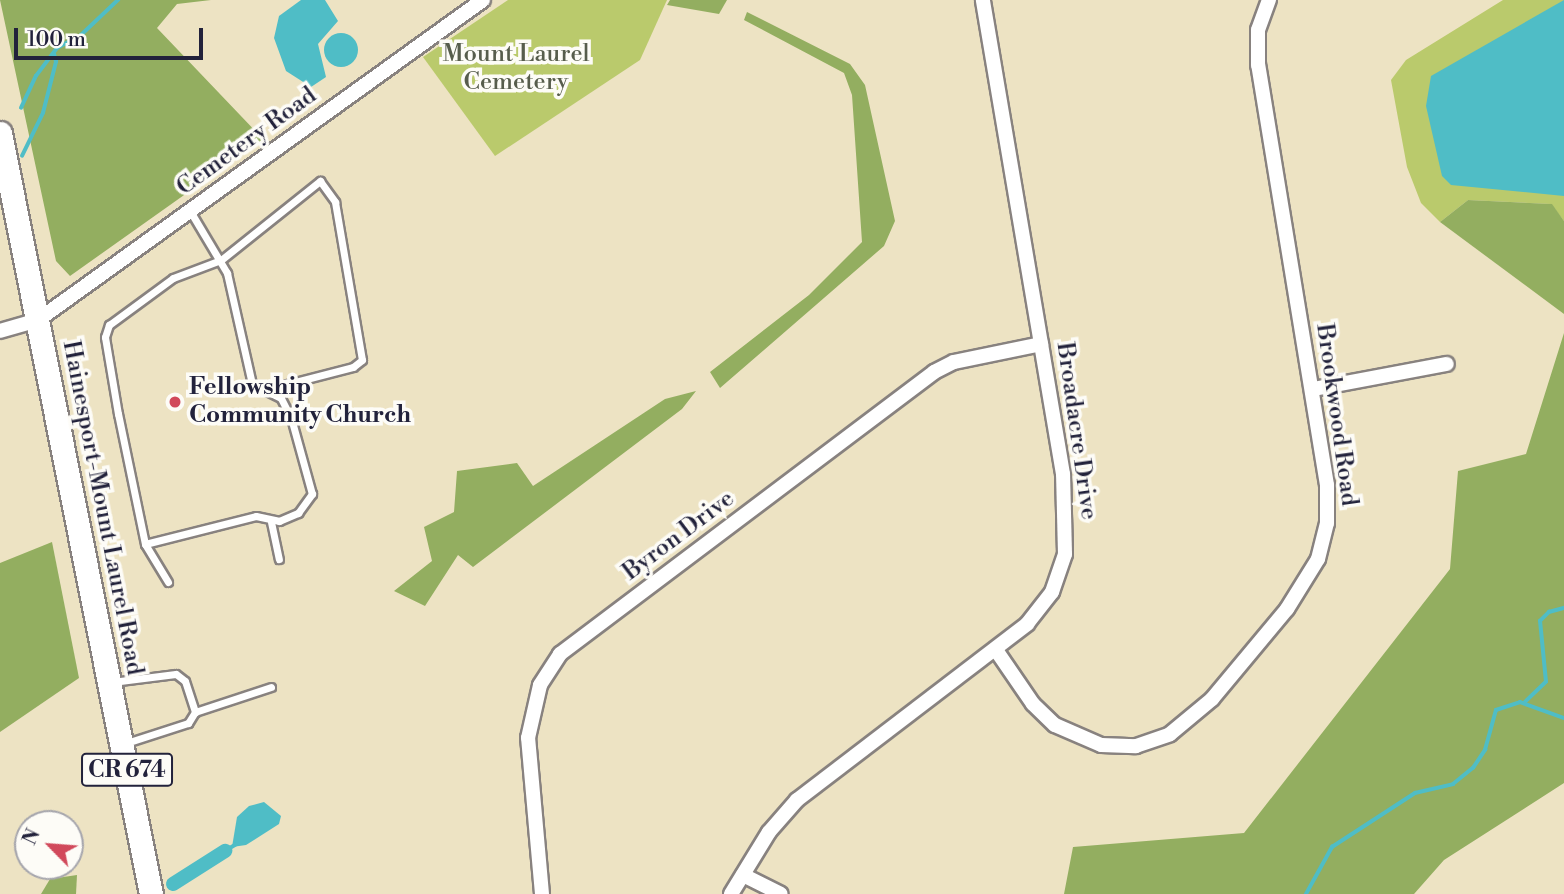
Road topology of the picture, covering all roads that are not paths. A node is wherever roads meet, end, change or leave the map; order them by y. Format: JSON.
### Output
{"nodes":[{"id":1,"x":483,"y":0,"type":"edge"},
{"id":2,"x":983,"y":0,"type":"edge"},
{"id":3,"x":1269,"y":0,"type":"edge"},
{"id":4,"x":0,"y":133,"type":"edge"},
{"id":5,"x":190,"y":211,"type":"junction"},
{"id":6,"x":221,"y":260,"type":"junction"},
{"id":7,"x":38,"y":320,"type":"junction"},
{"id":8,"x":0,"y":331,"type":"edge"},
{"id":9,"x":1041,"y":344,"type":"junction"},
{"id":10,"x":1447,"y":364,"type":"dead end"},
{"id":11,"x":1313,"y":389,"type":"junction"},
{"id":12,"x":264,"y":390,"type":"junction"},
{"id":13,"x":271,"y":522,"type":"junction"},
{"id":14,"x":145,"y":544,"type":"junction"},
{"id":15,"x":279,"y":559,"type":"dead end"},
{"id":16,"x":168,"y":582,"type":"dead end"},
{"id":17,"x":996,"y":650,"type":"junction"},
{"id":18,"x":109,"y":682,"type":"junction"},
{"id":19,"x":271,"y":687,"type":"dead end"},
{"id":20,"x":195,"y":712,"type":"junction"},
{"id":21,"x":122,"y":745,"type":"junction"},
{"id":22,"x":743,"y":875,"type":"junction"},
{"id":23,"x":151,"y":894,"type":"edge"},
{"id":24,"x":542,"y":894,"type":"edge"},
{"id":25,"x":731,"y":894,"type":"edge"},
{"id":26,"x":781,"y":894,"type":"edge"}],
"edges":[{"from":1,"to":5,"type":"street","name":"Cemetery Road"},
{"from":2,"to":9,"type":"street","name":"Broadacre Drive"},
{"from":3,"to":11,"type":"street","name":"Brookwood Road"},
{"from":4,"to":7,"type":"main road","name":"Hainesport-Mount Laurel Road","number":"CR 674"},
{"from":5,"to":6,"type":"lane"},
{"from":5,"to":7,"type":"street","name":"Cemetery Road"},
{"from":6,"to":12,"type":"lane"},
{"from":6,"to":12,"type":"lane"},
{"from":6,"to":14,"type":"lane"},
{"from":7,"to":8,"type":"street","name":"Cemetery Road"},
{"from":7,"to":18,"type":"main road","name":"Hainesport-Mount Laurel Road","number":"CR 674"},
{"from":9,"to":17,"type":"street","name":"Broadacre Drive"},
{"from":9,"to":24,"type":"street","name":"Byron Drive"},
{"from":10,"to":11,"type":"street"},
{"from":11,"to":17,"type":"street","name":"Brookwood Road"},
{"from":12,"to":13,"type":"lane"},
{"from":13,"to":14,"type":"lane"},
{"from":13,"to":15,"type":"lane"},
{"from":14,"to":16,"type":"lane"},
{"from":17,"to":22,"type":"street","name":"Broadacre Drive"},
{"from":18,"to":20,"type":"lane"},
{"from":18,"to":21,"type":"main road","name":"Hainesport-Mount Laurel Road","number":"CR 674"},
{"from":19,"to":20,"type":"lane"},
{"from":20,"to":21,"type":"lane"},
{"from":21,"to":23,"type":"main road","name":"Hainesport-Mount Laurel Road","number":"CR 674"},
{"from":22,"to":25,"type":"street","name":"Broadacre Drive"},
{"from":22,"to":26,"type":"street"}]}
